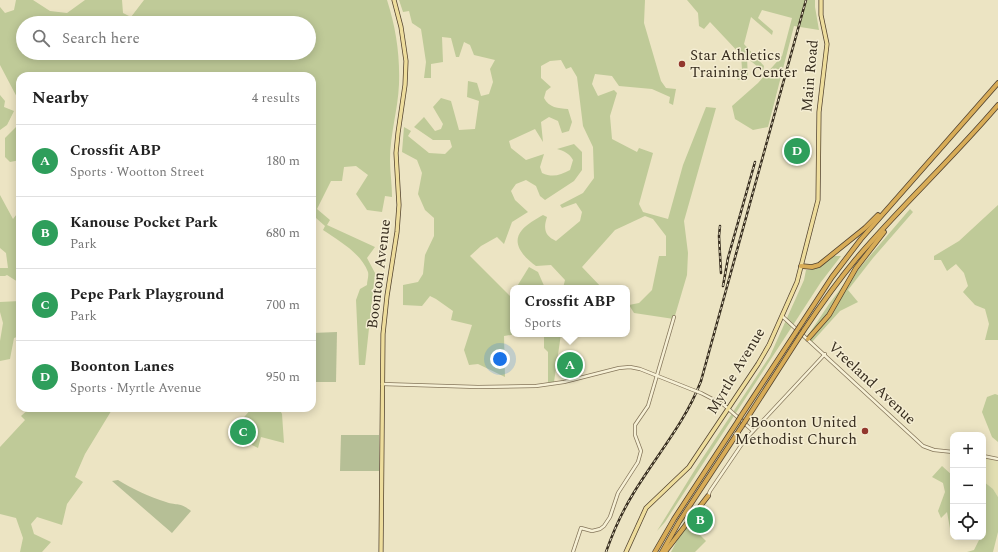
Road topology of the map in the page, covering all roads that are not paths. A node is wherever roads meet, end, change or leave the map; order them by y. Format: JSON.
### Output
{"nodes":[{"id":1,"x":394,"y":0,"type":"edge"},
{"id":2,"x":821,"y":0,"type":"edge"},
{"id":3,"x":998,"y":83,"type":"edge"},
{"id":4,"x":998,"y":105,"type":"edge"},
{"id":5,"x":818,"y":131,"type":"joint"},
{"id":6,"x":912,"y":181,"type":"junction"},
{"id":7,"x":909,"y":202,"type":"junction"},
{"id":8,"x":801,"y":266,"type":"junction"},
{"id":9,"x":782,"y":316,"type":"junction"},
{"id":10,"x":674,"y":317,"type":"dead end"},
{"id":11,"x":808,"y":339,"type":"junction"},
{"id":12,"x":825,"y":354,"type":"junction"},
{"id":13,"x":656,"y":376,"type":"junction"},
{"id":14,"x":382,"y":384,"type":"junction"},
{"id":15,"x":728,"y":408,"type":"junction"},
{"id":16,"x":753,"y":431,"type":"junction"},
{"id":17,"x":950,"y":452,"type":"edge"},
{"id":18,"x":986,"y":457,"type":"edge"},
{"id":19,"x":998,"y":459,"type":"edge"},
{"id":20,"x":708,"y":496,"type":"joint"},
{"id":21,"x":381,"y":552,"type":"edge"},
{"id":22,"x":573,"y":552,"type":"edge"},
{"id":23,"x":626,"y":552,"type":"edge"},
{"id":24,"x":655,"y":552,"type":"edge"},
{"id":25,"x":662,"y":552,"type":"edge"},
{"id":26,"x":665,"y":552,"type":"edge"}],
"edges":[{"from":1,"to":14,"type":"main road","name":"Boonton Avenue"},
{"from":2,"to":5,"type":"main road","name":"Main Road"},
{"from":3,"to":6,"type":"highway"},
{"from":4,"to":7,"type":"highway"},
{"from":5,"to":8,"type":"main road","name":"Myrtle Avenue"},
{"from":6,"to":8,"type":"highway"},
{"from":6,"to":24,"type":"highway","bridge":true},
{"from":7,"to":11,"type":"highway"},
{"from":7,"to":25,"type":"highway","bridge":true},
{"from":8,"to":9,"type":"main road","name":"Myrtle Avenue"},
{"from":9,"to":11,"type":"street","name":"Vreeland Avenue"},
{"from":9,"to":15,"type":"main road","name":"Myrtle Avenue"},
{"from":10,"to":13,"type":"street"},
{"from":11,"to":12,"type":"street","name":"Vreeland Avenue"},
{"from":12,"to":16,"type":"street"},
{"from":12,"to":17,"type":"street","name":"Vreeland Avenue"},
{"from":13,"to":14,"type":"street"},
{"from":13,"to":15,"type":"street","bridge":true},
{"from":13,"to":22,"type":"street"},
{"from":14,"to":21,"type":"main road","name":"Boonton Avenue"},
{"from":15,"to":16,"type":"street"},
{"from":15,"to":23,"type":"main road","name":"Myrtle Avenue"},
{"from":16,"to":20,"type":"street"},
{"from":18,"to":19,"type":"street"},
{"from":20,"to":26,"type":"highway"}]}
